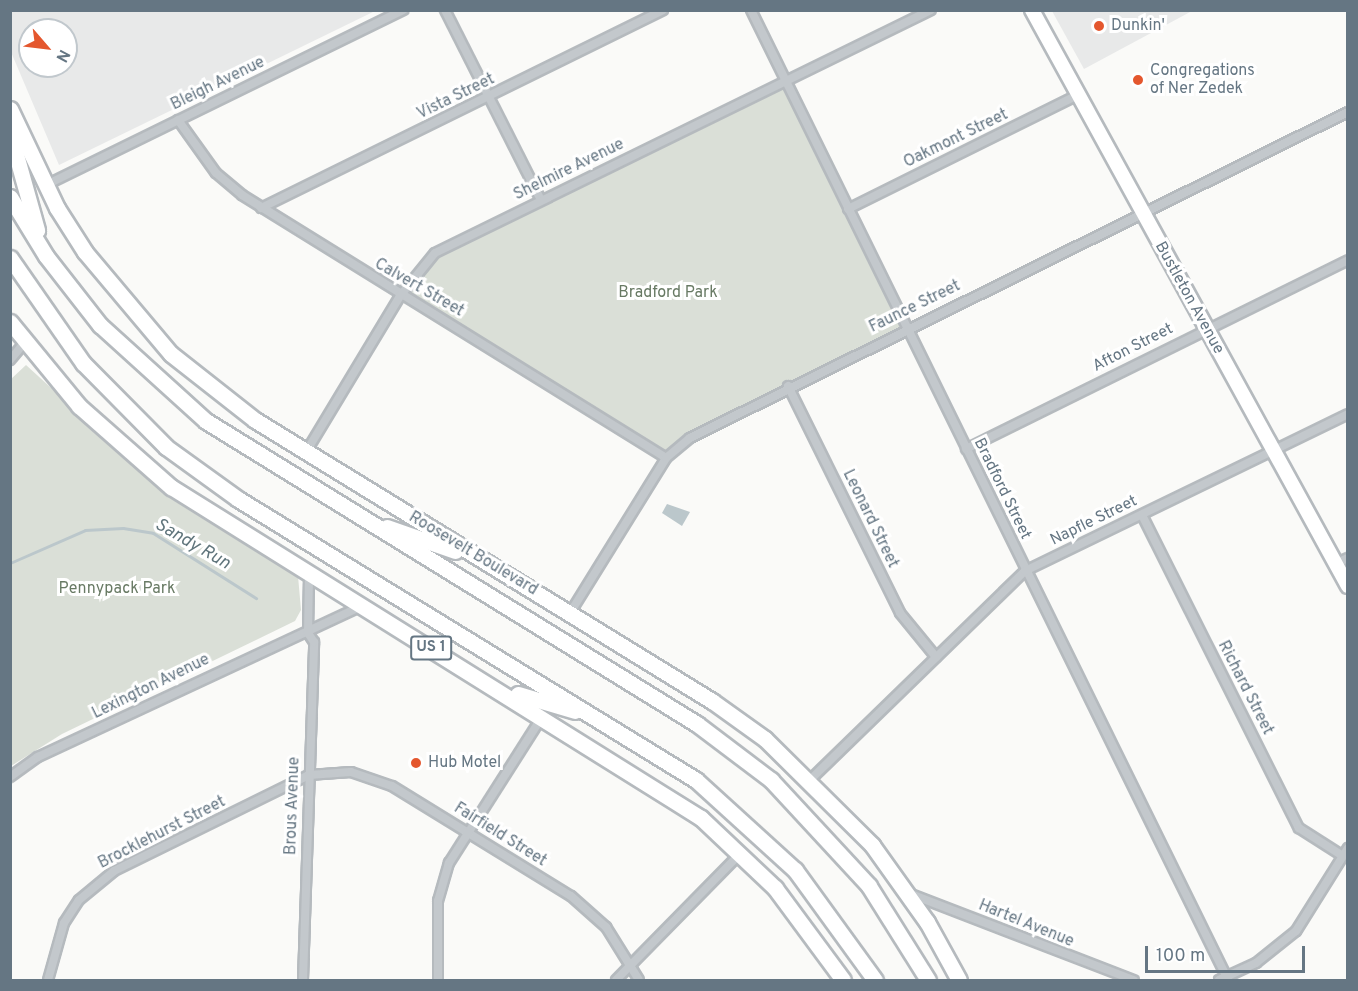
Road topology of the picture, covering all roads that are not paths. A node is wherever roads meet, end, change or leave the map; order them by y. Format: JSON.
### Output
{"nodes":[{"id":1,"x":403,"y":10,"type":"edge"},
{"id":2,"x":445,"y":10,"type":"edge"},
{"id":3,"x":663,"y":10,"type":"edge"},
{"id":4,"x":751,"y":10,"type":"edge"},
{"id":5,"x":931,"y":10,"type":"edge"},
{"id":6,"x":1032,"y":10,"type":"edge"},
{"id":7,"x":787,"y":83,"type":"junction"},
{"id":8,"x":1076,"y":96,"type":"junction"},
{"id":9,"x":488,"y":98,"type":"junction"},
{"id":10,"x":10,"y":109,"type":"edge"},
{"id":11,"x":1347,"y":112,"type":"edge"},
{"id":12,"x":178,"y":120,"type":"junction"},
{"id":13,"x":10,"y":133,"type":"edge"},
{"id":14,"x":46,"y":185,"type":"junction"},
{"id":15,"x":10,"y":196,"type":"edge"},
{"id":16,"x":541,"y":200,"type":"junction"},
{"id":17,"x":261,"y":208,"type":"junction"},
{"id":18,"x":848,"y":209,"type":"junction"},
{"id":19,"x":1142,"y":213,"type":"junction"},
{"id":20,"x":46,"y":256,"type":"junction"},
{"id":21,"x":10,"y":258,"type":"edge"},
{"id":22,"x":1347,"y":260,"type":"edge"},
{"id":23,"x":400,"y":296,"type":"junction"},
{"id":24,"x":10,"y":322,"type":"edge"},
{"id":25,"x":907,"y":328,"type":"junction"},
{"id":26,"x":1207,"y":329,"type":"junction"},
{"id":27,"x":25,"y":342,"type":"junction"},
{"id":28,"x":10,"y":360,"type":"edge"},
{"id":29,"x":788,"y":386,"type":"junction"},
{"id":30,"x":1347,"y":414,"type":"edge"},
{"id":31,"x":966,"y":449,"type":"junction"},
{"id":32,"x":1272,"y":450,"type":"junction"},
{"id":33,"x":306,"y":452,"type":"junction"},
{"id":34,"x":666,"y":458,"type":"junction"},
{"id":35,"x":1142,"y":515,"type":"junction"},
{"id":36,"x":359,"y":518,"type":"junction"},
{"id":37,"x":484,"y":561,"type":"junction"},
{"id":38,"x":1341,"y":561,"type":"edge"},
{"id":39,"x":1025,"y":571,"type":"junction"},
{"id":40,"x":309,"y":573,"type":"junction"},
{"id":41,"x":1347,"y":586,"type":"edge"},
{"id":42,"x":363,"y":606,"type":"junction"},
{"id":43,"x":570,"y":614,"type":"junction"},
{"id":44,"x":308,"y":633,"type":"junction"},
{"id":45,"x":936,"y":657,"type":"junction"},
{"id":46,"x":498,"y":688,"type":"junction"},
{"id":47,"x":543,"y":716,"type":"junction"},
{"id":48,"x":596,"y":717,"type":"junction"},
{"id":49,"x":309,"y":775,"type":"junction"},
{"id":50,"x":10,"y":777,"type":"edge"},
{"id":51,"x":811,"y":779,"type":"junction"},
{"id":52,"x":469,"y":834,"type":"junction"},
{"id":53,"x":1345,"y":852,"type":"edge"},
{"id":54,"x":741,"y":853,"type":"junction"},
{"id":55,"x":908,"y":893,"type":"junction"},
{"id":56,"x":630,"y":962,"type":"junction"},
{"id":57,"x":1224,"y":980,"type":"edge"},
{"id":58,"x":48,"y":981,"type":"edge"},
{"id":59,"x":303,"y":981,"type":"edge"},
{"id":60,"x":438,"y":981,"type":"edge"},
{"id":61,"x":616,"y":981,"type":"edge"},
{"id":62,"x":639,"y":981,"type":"edge"},
{"id":63,"x":843,"y":981,"type":"edge"},
{"id":64,"x":875,"y":981,"type":"edge"},
{"id":65,"x":928,"y":981,"type":"edge"},
{"id":66,"x":959,"y":981,"type":"edge"},
{"id":67,"x":1134,"y":981,"type":"edge"}],
"edges":[{"from":1,"to":12,"type":"street","name":"Bleigh Avenue"},
{"from":2,"to":9,"type":"street"},
{"from":3,"to":9,"type":"street","name":"Vista Street"},
{"from":4,"to":7,"type":"street","name":"Bradford Street"},
{"from":5,"to":7,"type":"street","name":"Shelmire Avenue"},
{"from":6,"to":8,"type":"main road","name":"Bustleton Avenue"},
{"from":7,"to":16,"type":"street","name":"Shelmire Avenue"},
{"from":7,"to":18,"type":"street","name":"Bradford Street"},
{"from":8,"to":18,"type":"street","name":"Oakmont Street"},
{"from":8,"to":19,"type":"main road","name":"Bustleton Avenue"},
{"from":9,"to":16,"type":"street"},
{"from":9,"to":17,"type":"street","name":"Vista Street"},
{"from":10,"to":14,"type":"highway","name":"Roosevelt Boulevard"},
{"from":11,"to":19,"type":"street","name":"Faunce Street"},
{"from":12,"to":14,"type":"street","name":"Bleigh Avenue"},
{"from":12,"to":17,"type":"street","name":"Calvert Street"},
{"from":13,"to":20,"type":"highway"},
{"from":14,"to":33,"type":"highway","name":"Roosevelt Boulevard"},
{"from":15,"to":20,"type":"highway","name":"Roosevelt Boulevard"},
{"from":16,"to":23,"type":"street","name":"Shelmire Avenue"},
{"from":17,"to":23,"type":"street","name":"Calvert Street"},
{"from":18,"to":25,"type":"street","name":"Bradford Street"},
{"from":19,"to":25,"type":"street","name":"Faunce Street"},
{"from":19,"to":26,"type":"main road","name":"Bustleton Avenue"},
{"from":20,"to":36,"type":"highway","name":"Roosevelt Boulevard"},
{"from":21,"to":48,"type":"highway","number":"US 1"},
{"from":22,"to":26,"type":"street","name":"Afton Street"},
{"from":23,"to":33,"type":"street","name":"Shelmire Avenue"},
{"from":23,"to":34,"type":"street","name":"Calvert Street"},
{"from":24,"to":27,"type":"highway","number":"US 1"},
{"from":25,"to":29,"type":"street","name":"Faunce Street"},
{"from":25,"to":31,"type":"street","name":"Bradford Street"},
{"from":26,"to":31,"type":"street","name":"Afton Street"},
{"from":26,"to":32,"type":"main road","name":"Bustleton Avenue"},
{"from":27,"to":28,"type":"street"},
{"from":27,"to":40,"type":"highway","number":"US 1"},
{"from":29,"to":34,"type":"street","name":"Faunce Street"},
{"from":29,"to":45,"type":"street","name":"Leonard Street"},
{"from":30,"to":32,"type":"street","name":"Napfle Street"},
{"from":31,"to":39,"type":"street","name":"Bradford Street"},
{"from":32,"to":35,"type":"street","name":"Napfle Street"},
{"from":32,"to":38,"type":"main road","name":"Bustleton Avenue"},
{"from":33,"to":37,"type":"highway","name":"Roosevelt Boulevard"},
{"from":34,"to":43,"type":"street","name":"Faunce Street"},
{"from":35,"to":39,"type":"street","name":"Napfle Street"},
{"from":35,"to":53,"type":"street","name":"Richard Street"},
{"from":36,"to":37,"type":"highway"},
{"from":36,"to":65,"type":"highway","name":"Roosevelt Boulevard"},
{"from":37,"to":43,"type":"highway","name":"Roosevelt Boulevard"},
{"from":38,"to":41,"type":"main road","name":"Bustleton Avenue"},
{"from":39,"to":45,"type":"street","name":"Napfle Street"},
{"from":39,"to":57,"type":"street","name":"Bradford Street"},
{"from":40,"to":42,"type":"highway","number":"US 1"},
{"from":40,"to":44,"type":"street"},
{"from":42,"to":44,"type":"street","name":"Lexington Avenue"},
{"from":42,"to":46,"type":"highway","number":"US 1"},
{"from":43,"to":51,"type":"highway","name":"Roosevelt Boulevard"},
{"from":44,"to":49,"type":"street","name":"Brous Avenue"},
{"from":44,"to":50,"type":"street","name":"Lexington Avenue"},
{"from":45,"to":51,"type":"street","name":"Napfle Street"},
{"from":46,"to":47,"type":"highway","number":"US 1"},
{"from":46,"to":48,"type":"highway"},
{"from":47,"to":52,"type":"street"},
{"from":47,"to":54,"type":"highway","number":"US 1"},
{"from":48,"to":64,"type":"highway","number":"US 1"},
{"from":49,"to":52,"type":"street","name":"Fairfield Street"},
{"from":49,"to":58,"type":"street","name":"Brocklehurst Street"},
{"from":49,"to":59,"type":"street","name":"Brous Avenue"},
{"from":51,"to":55,"type":"highway","name":"Roosevelt Boulevard"},
{"from":52,"to":56,"type":"street","name":"Fairfield Street"},
{"from":52,"to":60,"type":"street"},
{"from":53,"to":57,"type":"street"},
{"from":54,"to":56,"type":"street"},
{"from":54,"to":63,"type":"highway","number":"US 1"},
{"from":55,"to":66,"type":"highway","name":"Roosevelt Boulevard"},
{"from":55,"to":67,"type":"street","name":"Hartel Avenue"},
{"from":56,"to":61,"type":"street"},
{"from":56,"to":62,"type":"street","name":"Fairfield Street"}]}
